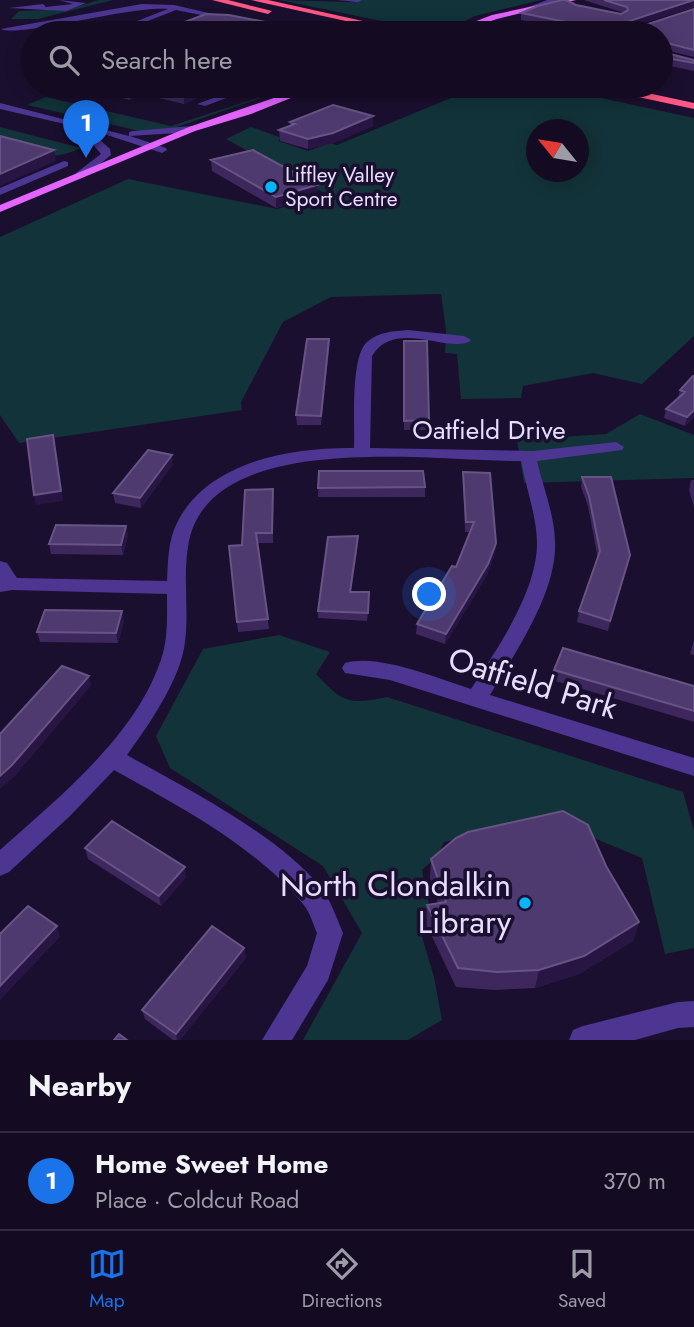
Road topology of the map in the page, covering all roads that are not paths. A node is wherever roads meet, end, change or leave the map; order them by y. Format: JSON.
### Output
{"nodes":[{"id":1,"x":62,"y":0,"type":"edge"},
{"id":2,"x":216,"y":0,"type":"edge"},
{"id":3,"x":255,"y":0,"type":"edge"},
{"id":4,"x":358,"y":0,"type":"edge"},
{"id":5,"x":554,"y":0,"type":"edge"},
{"id":6,"x":572,"y":0,"type":"edge"},
{"id":7,"x":344,"y":1,"type":"edge"},
{"id":8,"x":565,"y":1,"type":"edge"},
{"id":9,"x":35,"y":5,"type":"edge"},
{"id":10,"x":174,"y":7,"type":"junction"},
{"id":11,"x":579,"y":7,"type":"edge"},
{"id":12,"x":530,"y":8,"type":"junction"},
{"id":13,"x":7,"y":11,"type":"edge"},
{"id":14,"x":236,"y":19,"type":"edge"},
{"id":15,"x":52,"y":21,"type":"edge"},
{"id":16,"x":140,"y":21,"type":"edge"},
{"id":17,"x":311,"y":21,"type":"edge"},
{"id":18,"x":355,"y":21,"type":"edge"},
{"id":19,"x":488,"y":21,"type":"edge"},
{"id":20,"x":21,"y":25,"type":"edge"},
{"id":21,"x":1,"y":27,"type":"edge"},
{"id":22,"x":219,"y":98,"type":"edge"},
{"id":23,"x":285,"y":98,"type":"edge"},
{"id":24,"x":657,"y":98,"type":"edge"},
{"id":25,"x":202,"y":104,"type":"dead end"},
{"id":26,"x":0,"y":106,"type":"edge"},
{"id":27,"x":694,"y":106,"type":"edge"},
{"id":28,"x":248,"y":112,"type":"junction"},
{"id":29,"x":0,"y":117,"type":"edge"},
{"id":30,"x":192,"y":129,"type":"junction"},
{"id":31,"x":96,"y":134,"type":"junction"},
{"id":32,"x":152,"y":148,"type":"junction"},
{"id":33,"x":64,"y":164,"type":"dead end"},
{"id":34,"x":80,"y":175,"type":"junction"},
{"id":35,"x":0,"y":192,"type":"edge"},
{"id":36,"x":0,"y":209,"type":"edge"},
{"id":37,"x":0,"y":222,"type":"edge"},
{"id":38,"x":464,"y":341,"type":"dead end"},
{"id":39,"x":616,"y":447,"type":"dead end"},
{"id":40,"x":362,"y":453,"type":"junction"},
{"id":41,"x":528,"y":457,"type":"junction"},
{"id":42,"x":0,"y":566,"type":"edge"},
{"id":43,"x":6,"y":585,"type":"edge"},
{"id":44,"x":176,"y":588,"type":"junction"},
{"id":45,"x":352,"y":668,"type":"dead end"},
{"id":46,"x":477,"y":698,"type":"junction"},
{"id":47,"x":113,"y":758,"type":"junction"},
{"id":48,"x":694,"y":767,"type":"edge"},
{"id":49,"x":0,"y":865,"type":"edge"},
{"id":50,"x":694,"y":1014,"type":"edge"},
{"id":51,"x":276,"y":1040,"type":"edge"},
{"id":52,"x":584,"y":1040,"type":"edge"}],
"edges":[{"from":1,"to":9,"type":"street"},
{"from":1,"to":9,"type":"street"},
{"from":2,"to":17,"type":"highway"},
{"from":3,"to":18,"type":"highway"},
{"from":4,"to":7,"type":"street"},
{"from":5,"to":12,"type":"street"},
{"from":6,"to":8,"type":"main road"},
{"from":8,"to":11,"type":"street"},
{"from":8,"to":12,"type":"main road"},
{"from":9,"to":13,"type":"street"},
{"from":10,"to":14,"type":"street"},
{"from":10,"to":15,"type":"street"},
{"from":10,"to":16,"type":"street"},
{"from":12,"to":19,"type":"main road"},
{"from":20,"to":21,"type":"street"},
{"from":22,"to":25,"type":"street"},
{"from":23,"to":28,"type":"main road"},
{"from":24,"to":27,"type":"highway"},
{"from":26,"to":31,"type":"street"},
{"from":28,"to":30,"type":"main road"},
{"from":28,"to":32,"type":"main road"},
{"from":29,"to":31,"type":"street"},
{"from":30,"to":31,"type":"street"},
{"from":30,"to":32,"type":"main road"},
{"from":31,"to":32,"type":"street"},
{"from":31,"to":34,"type":"street"},
{"from":32,"to":34,"type":"main road"},
{"from":32,"to":37,"type":"main road"},
{"from":33,"to":35,"type":"street"},
{"from":34,"to":36,"type":"main road"},
{"from":38,"to":40,"type":"street"},
{"from":39,"to":41,"type":"street","name":"Oatfield Drive"},
{"from":40,"to":41,"type":"street","name":"Oatfield Drive"},
{"from":40,"to":44,"type":"street","name":"Oatfield Drive"},
{"from":41,"to":46,"type":"street"},
{"from":42,"to":43,"type":"street"},
{"from":43,"to":44,"type":"street"},
{"from":44,"to":47,"type":"street","name":"Oatfield Drive"},
{"from":45,"to":46,"type":"street","name":"Oatfield Park"},
{"from":46,"to":48,"type":"street","name":"Oatfield Park"},
{"from":47,"to":49,"type":"street","name":"Oatfield Drive"},
{"from":47,"to":51,"type":"street"},
{"from":50,"to":52,"type":"street"}]}
